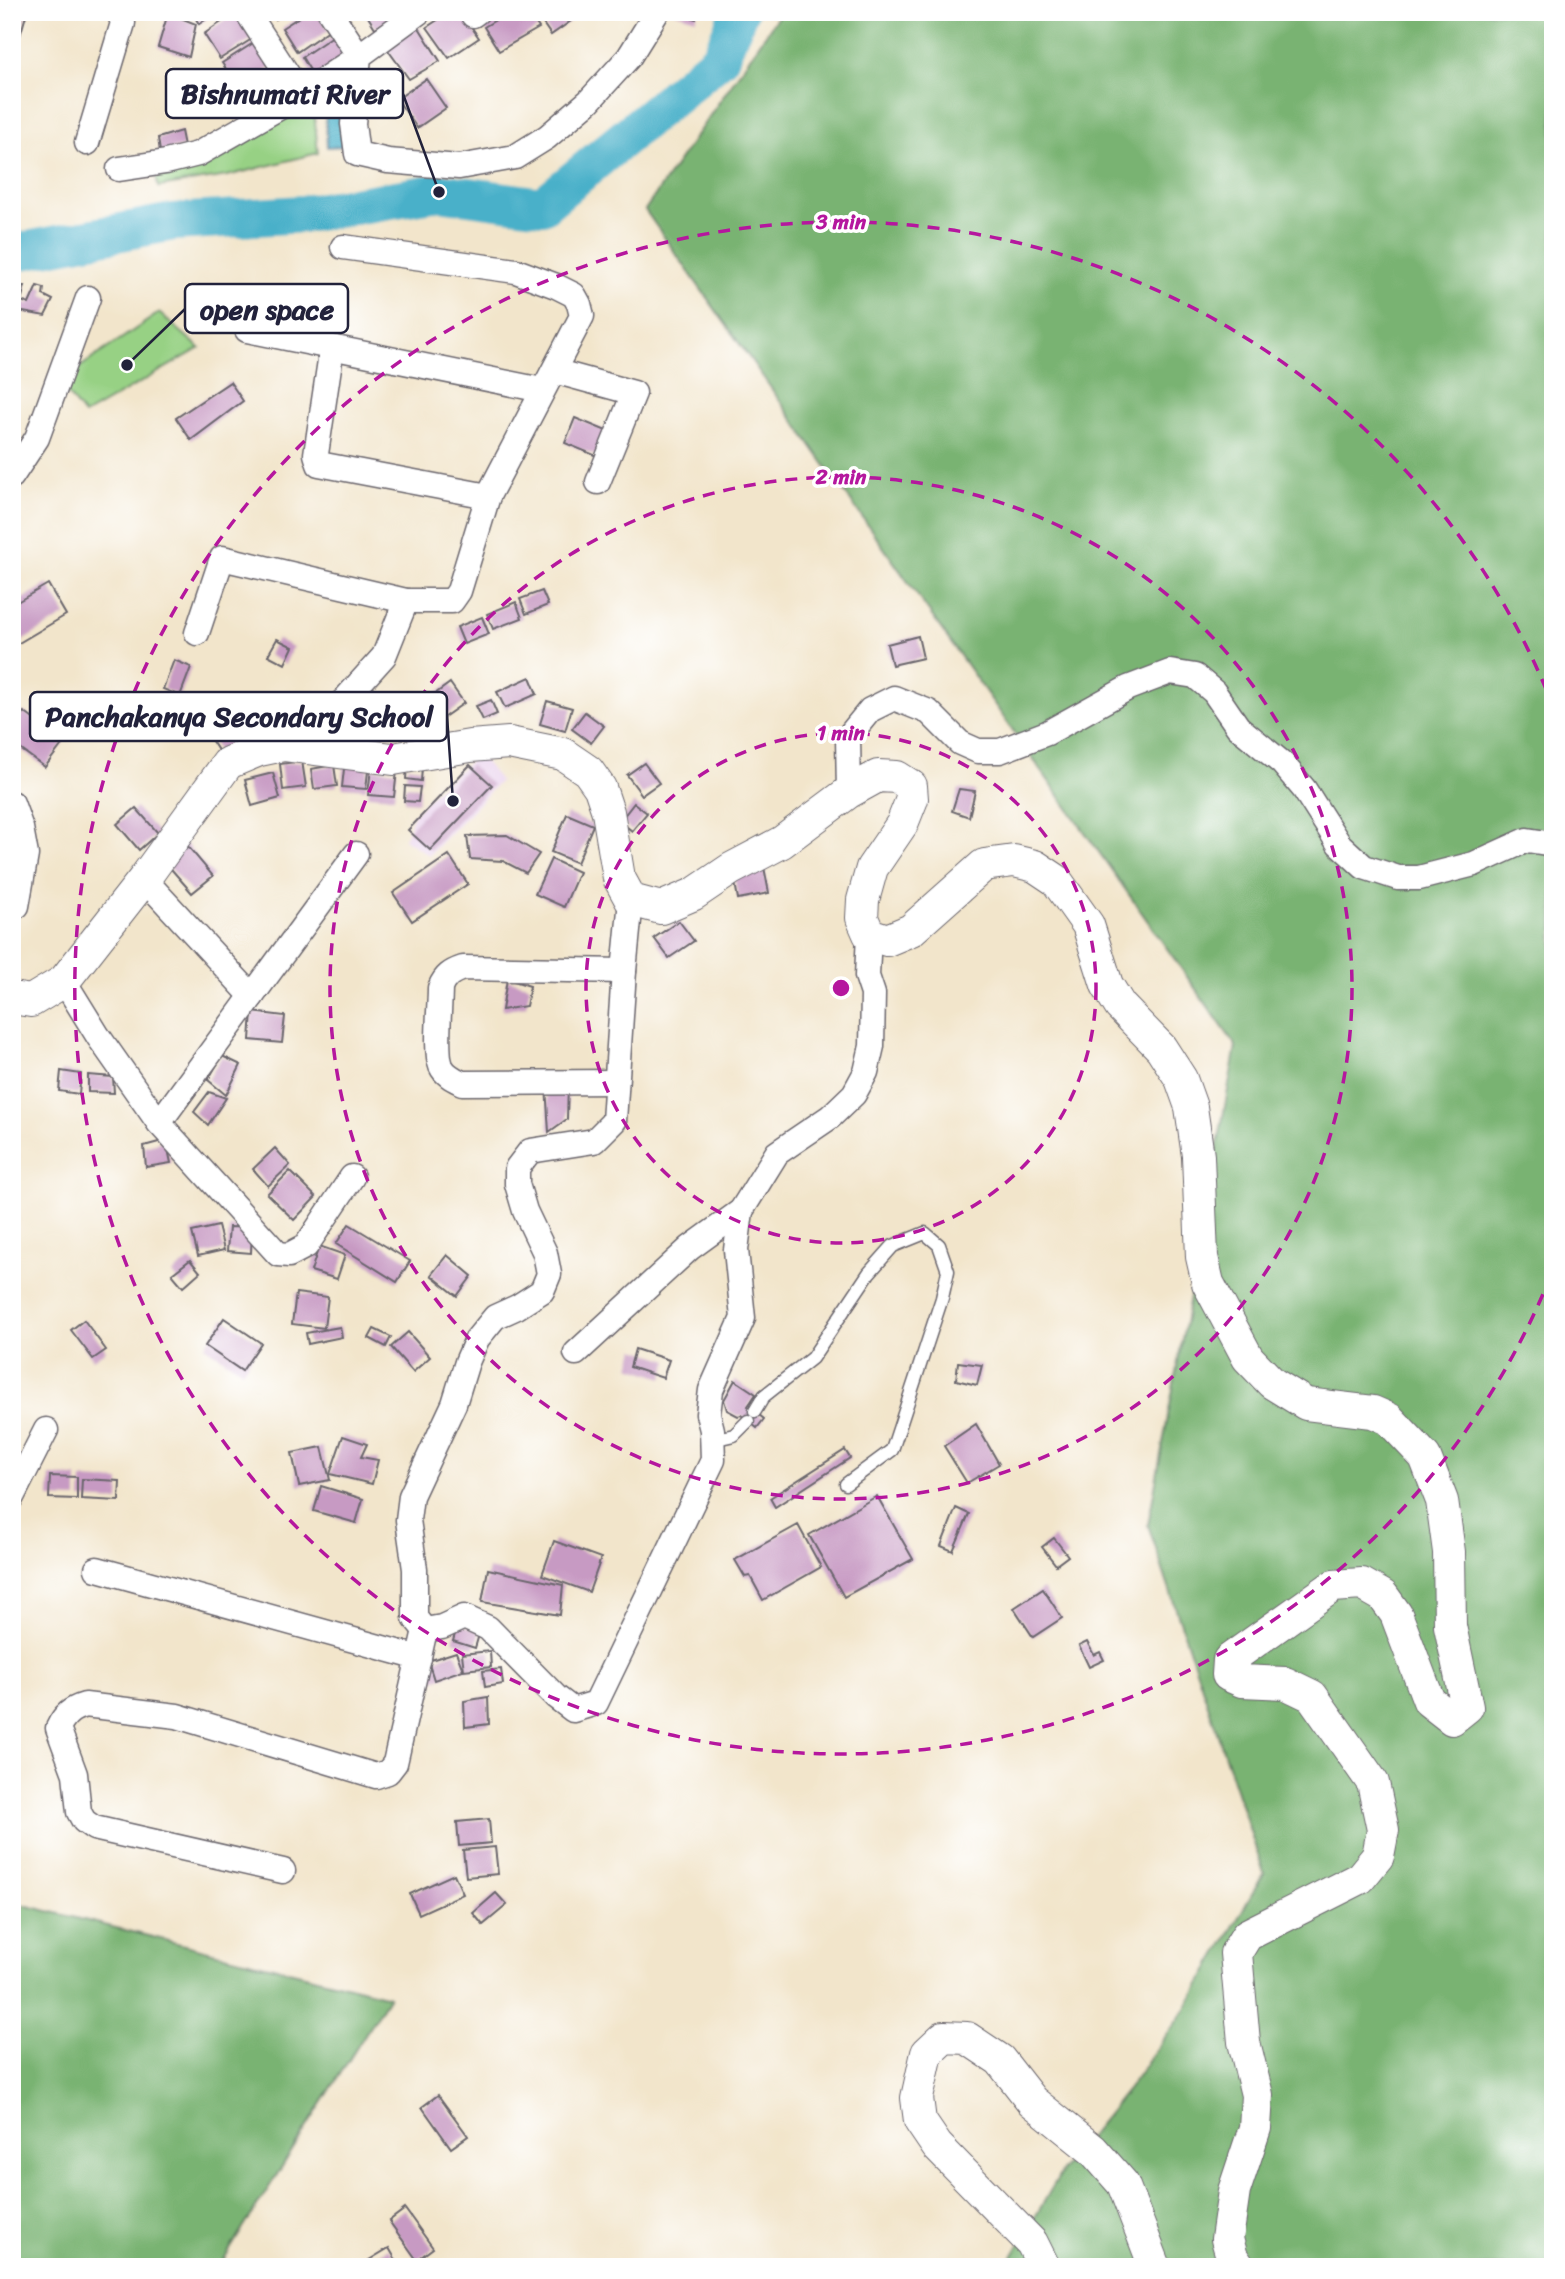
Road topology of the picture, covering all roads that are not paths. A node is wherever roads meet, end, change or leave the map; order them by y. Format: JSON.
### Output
{"nodes":[{"id":1,"x":119,"y":12,"type":"edge"},
{"id":2,"x":247,"y":12,"type":"edge"},
{"id":3,"x":330,"y":12,"type":"edge"},
{"id":4,"x":419,"y":12,"type":"edge"},
{"id":5,"x":472,"y":12,"type":"edge"},
{"id":6,"x":477,"y":12,"type":"edge"},
{"id":7,"x":657,"y":12,"type":"edge"},
{"id":8,"x":359,"y":56,"type":"junction"},
{"id":9,"x":301,"y":95,"type":"junction"},
{"id":10,"x":88,"y":143,"type":"dead end"},
{"id":11,"x":119,"y":169,"type":"dead end"},
{"id":12,"x":343,"y":247,"type":"dead end"},
{"id":13,"x":88,"y":298,"type":"dead end"},
{"id":14,"x":247,"y":330,"type":"dead end"},
{"id":15,"x":332,"y":347,"type":"junction"},
{"id":16,"x":548,"y":381,"type":"junction"},
{"id":17,"x":12,"y":476,"type":"edge"},
{"id":18,"x":598,"y":482,"type":"dead end"},
{"id":19,"x":488,"y":496,"type":"junction"},
{"id":20,"x":406,"y":601,"type":"junction"},
{"id":21,"x":197,"y":633,"type":"dead end"},
{"id":22,"x":302,"y":747,"type":"junction"},
{"id":23,"x":849,"y":792,"type":"junction"},
{"id":24,"x":12,"y":803,"type":"edge"},
{"id":25,"x":1553,"y":844,"type":"edge"},
{"id":26,"x":356,"y":854,"type":"dead end"},
{"id":27,"x":144,"y":879,"type":"junction"},
{"id":28,"x":631,"y":900,"type":"junction"},
{"id":29,"x":17,"y":906,"type":"dead end"},
{"id":30,"x":869,"y":934,"type":"junction"},
{"id":31,"x":624,"y":971,"type":"junction"},
{"id":32,"x":64,"y":981,"type":"junction"},
{"id":33,"x":252,"y":996,"type":"junction"},
{"id":34,"x":12,"y":998,"type":"edge"},
{"id":35,"x":616,"y":1082,"type":"junction"},
{"id":36,"x":159,"y":1123,"type":"junction"},
{"id":37,"x":352,"y":1177,"type":"dead end"},
{"id":38,"x":741,"y":1211,"type":"junction"},
{"id":39,"x":576,"y":1353,"type":"dead end"},
{"id":40,"x":46,"y":1430,"type":"dead end"},
{"id":41,"x":712,"y":1440,"type":"junction"},
{"id":42,"x":846,"y":1484,"type":"dead end"},
{"id":43,"x":12,"y":1497,"type":"edge"},
{"id":44,"x":97,"y":1569,"type":"dead end"},
{"id":45,"x":425,"y":1630,"type":"junction"},
{"id":46,"x":419,"y":1658,"type":"junction"},
{"id":47,"x":283,"y":1871,"type":"dead end"},
{"id":48,"x":1044,"y":2267,"type":"edge"},
{"id":49,"x":1155,"y":2267,"type":"edge"},
{"id":50,"x":1239,"y":2267,"type":"edge"}],
"edges":[{"from":1,"to":10,"type":"street"},
{"from":2,"to":9,"type":"street"},
{"from":3,"to":8,"type":"street"},
{"from":4,"to":8,"type":"street"},
{"from":5,"to":6,"type":"street"},
{"from":7,"to":8,"type":"street"},
{"from":8,"to":9,"type":"street"},
{"from":9,"to":11,"type":"street"},
{"from":12,"to":16,"type":"street"},
{"from":13,"to":17,"type":"street"},
{"from":14,"to":15,"type":"street"},
{"from":15,"to":16,"type":"street"},
{"from":15,"to":19,"type":"street"},
{"from":16,"to":18,"type":"street"},
{"from":16,"to":19,"type":"street"},
{"from":19,"to":20,"type":"street"},
{"from":20,"to":21,"type":"street"},
{"from":20,"to":22,"type":"street"},
{"from":22,"to":27,"type":"street"},
{"from":22,"to":28,"type":"street"},
{"from":23,"to":25,"type":"street"},
{"from":23,"to":28,"type":"street"},
{"from":23,"to":30,"type":"street"},
{"from":24,"to":29,"type":"street"},
{"from":26,"to":33,"type":"street"},
{"from":27,"to":32,"type":"street"},
{"from":27,"to":33,"type":"street"},
{"from":28,"to":31,"type":"street"},
{"from":30,"to":38,"type":"street"},
{"from":30,"to":50,"type":"street"},
{"from":31,"to":35,"type":"street"},
{"from":31,"to":35,"type":"street"},
{"from":32,"to":34,"type":"street"},
{"from":32,"to":36,"type":"street"},
{"from":33,"to":36,"type":"street"},
{"from":35,"to":45,"type":"street"},
{"from":36,"to":37,"type":"street"},
{"from":38,"to":39,"type":"street"},
{"from":38,"to":41,"type":"street"},
{"from":40,"to":43,"type":"street"},
{"from":41,"to":42,"type":"lane"},
{"from":41,"to":45,"type":"street"},
{"from":44,"to":46,"type":"street"},
{"from":45,"to":46,"type":"street"},
{"from":46,"to":47,"type":"street"},
{"from":48,"to":49,"type":"street"}]}
